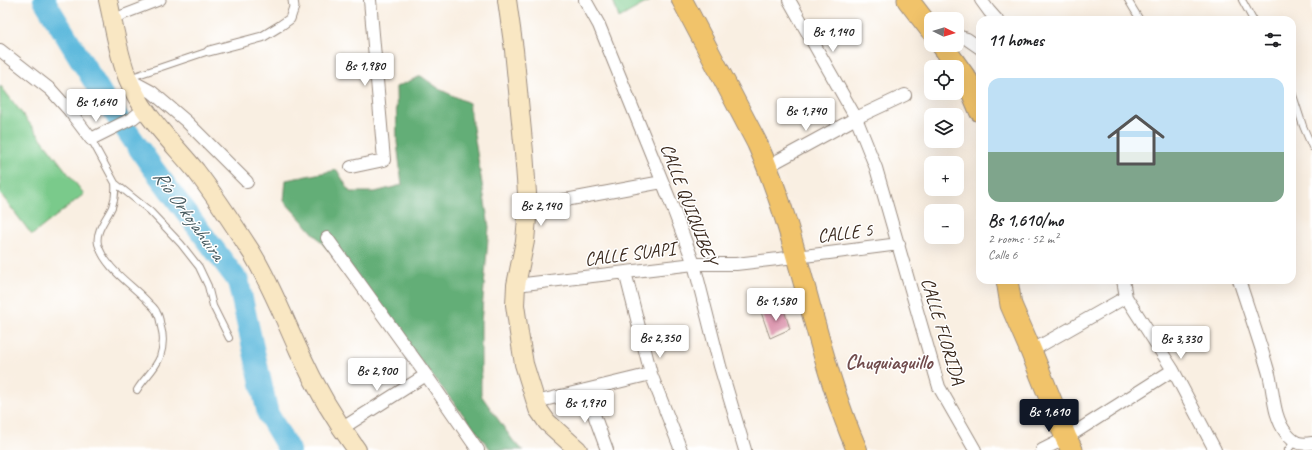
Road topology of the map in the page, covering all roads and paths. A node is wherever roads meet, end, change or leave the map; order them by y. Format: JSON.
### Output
{"nodes":[{"id":1,"x":108,"y":0,"type":"edge"},
{"id":2,"x":161,"y":0,"type":"edge"},
{"id":3,"x":293,"y":0,"type":"edge"},
{"id":4,"x":370,"y":0,"type":"edge"},
{"id":5,"x":506,"y":0,"type":"edge"},
{"id":6,"x":682,"y":0,"type":"edge"},
{"id":7,"x":789,"y":0,"type":"edge"},
{"id":8,"x":908,"y":0,"type":"edge"},
{"id":9,"x":981,"y":0,"type":"edge"},
{"id":10,"x":1128,"y":0,"type":"edge"},
{"id":11,"x":1242,"y":0,"type":"edge"},
{"id":12,"x":589,"y":2,"type":"edge"},
{"id":13,"x":994,"y":16,"type":"edge"},
{"id":14,"x":1138,"y":16,"type":"edge"},
{"id":15,"x":1251,"y":16,"type":"edge"},
{"id":16,"x":112,"y":19,"type":"junction"},
{"id":17,"x":924,"y":21,"type":"edge"},
{"id":18,"x":964,"y":38,"type":"edge"},
{"id":19,"x":976,"y":45,"type":"edge"},
{"id":20,"x":0,"y":50,"type":"edge"},
{"id":21,"x":209,"y":51,"type":"joint"},
{"id":22,"x":947,"y":52,"type":"edge"},
{"id":23,"x":128,"y":79,"type":"junction"},
{"id":24,"x":905,"y":95,"type":"dead end"},
{"id":25,"x":976,"y":101,"type":"edge"},
{"id":26,"x":1296,"y":104,"type":"edge"},
{"id":27,"x":138,"y":113,"type":"junction"},
{"id":28,"x":856,"y":118,"type":"junction"},
{"id":29,"x":90,"y":139,"type":"junction"},
{"id":30,"x":1312,"y":147,"type":"edge"},
{"id":31,"x":768,"y":166,"type":"junction"},
{"id":32,"x":351,"y":167,"type":"dead end"},
{"id":33,"x":247,"y":182,"type":"dead end"},
{"id":34,"x":662,"y":182,"type":"junction"},
{"id":35,"x":115,"y":183,"type":"junction"},
{"id":36,"x":528,"y":207,"type":"junction"},
{"id":37,"x":326,"y":238,"type":"dead end"},
{"id":38,"x":898,"y":244,"type":"junction"},
{"id":39,"x":797,"y":257,"type":"junction"},
{"id":40,"x":694,"y":264,"type":"junction"},
{"id":41,"x":625,"y":272,"type":"junction"},
{"id":42,"x":1008,"y":284,"type":"edge"},
{"id":43,"x":1124,"y":284,"type":"edge"},
{"id":44,"x":1240,"y":284,"type":"edge"},
{"id":45,"x":516,"y":285,"type":"junction"},
{"id":46,"x":1126,"y":297,"type":"junction"},
{"id":47,"x":229,"y":338,"type":"dead end"},
{"id":48,"x":1031,"y":351,"type":"junction"},
{"id":49,"x":1173,"y":370,"type":"junction"},
{"id":50,"x":651,"y":374,"type":"junction"},
{"id":51,"x":426,"y":375,"type":"junction"},
{"id":52,"x":137,"y":390,"type":"dead end"},
{"id":53,"x":585,"y":390,"type":"junction"},
{"id":54,"x":536,"y":402,"type":"junction"},
{"id":55,"x":341,"y":429,"type":"junction"},
{"id":56,"x":1312,"y":443,"type":"edge"},
{"id":57,"x":1069,"y":444,"type":"edge"},
{"id":58,"x":1291,"y":446,"type":"edge"},
{"id":59,"x":357,"y":450,"type":"edge"},
{"id":60,"x":478,"y":450,"type":"edge"},
{"id":61,"x":578,"y":450,"type":"edge"},
{"id":62,"x":607,"y":450,"type":"edge"},
{"id":63,"x":681,"y":450,"type":"edge"},
{"id":64,"x":745,"y":450,"type":"edge"},
{"id":65,"x":857,"y":450,"type":"edge"},
{"id":66,"x":975,"y":450,"type":"edge"},
{"id":67,"x":1042,"y":450,"type":"edge"},
{"id":68,"x":1215,"y":450,"type":"edge"}],
"edges":[{"from":1,"to":16,"type":"main road"},
{"from":2,"to":16,"type":"street"},
{"from":3,"to":21,"type":"street"},
{"from":4,"to":32,"type":"street"},
{"from":5,"to":36,"type":"main road"},
{"from":6,"to":31,"type":"main road"},
{"from":7,"to":28,"type":"street","name":"CALLE FLORIDA"},
{"from":8,"to":17,"type":"highway"},
{"from":9,"to":13,"type":"street"},
{"from":10,"to":14,"type":"lane"},
{"from":11,"to":15,"type":"lane"},
{"from":12,"to":34,"type":"street","name":"CALLE QUIQUIBEY"},
{"from":16,"to":23,"type":"main road"},
{"from":18,"to":19,"type":"street"},
{"from":20,"to":29,"type":"street"},
{"from":21,"to":23,"type":"lane"},
{"from":22,"to":25,"type":"highway"},
{"from":23,"to":27,"type":"main road"},
{"from":23,"to":33,"type":"street"},
{"from":24,"to":28,"type":"street"},
{"from":26,"to":30,"type":"lane"},
{"from":27,"to":29,"type":"street"},
{"from":27,"to":55,"type":"main road"},
{"from":28,"to":31,"type":"street"},
{"from":28,"to":38,"type":"street","name":"CALLE FLORIDA"},
{"from":29,"to":35,"type":"lane"},
{"from":31,"to":39,"type":"main road"},
{"from":34,"to":36,"type":"street"},
{"from":34,"to":40,"type":"street","name":"CALLE QUIQUIBEY"},
{"from":35,"to":47,"type":"lane"},
{"from":35,"to":52,"type":"lane"},
{"from":36,"to":45,"type":"main road"},
{"from":37,"to":51,"type":"street"},
{"from":38,"to":39,"type":"street","name":"CALLE 5"},
{"from":38,"to":66,"type":"street","name":"CALLE FLORIDA"},
{"from":39,"to":40,"type":"street","name":"CALLE SUAPI"},
{"from":39,"to":65,"type":"main road"},
{"from":40,"to":41,"type":"street","name":"CALLE SUAPI"},
{"from":40,"to":64,"type":"street","name":"CALLE QUIQUIBEY"},
{"from":41,"to":45,"type":"street","name":"CALLE SUAPI"},
{"from":41,"to":50,"type":"street"},
{"from":42,"to":48,"type":"highway"},
{"from":43,"to":46,"type":"street"},
{"from":44,"to":58,"type":"street"},
{"from":45,"to":54,"type":"main road"},
{"from":46,"to":48,"type":"street"},
{"from":46,"to":49,"type":"street"},
{"from":48,"to":57,"type":"highway"},
{"from":49,"to":57,"type":"street"},
{"from":49,"to":68,"type":"street"},
{"from":50,"to":53,"type":"street"},
{"from":50,"to":63,"type":"street"},
{"from":51,"to":55,"type":"street"},
{"from":51,"to":60,"type":"street"},
{"from":53,"to":54,"type":"street"},
{"from":53,"to":62,"type":"street"},
{"from":54,"to":61,"type":"main road"},
{"from":55,"to":59,"type":"main road"},
{"from":56,"to":58,"type":"street"},
{"from":57,"to":67,"type":"street"}]}
